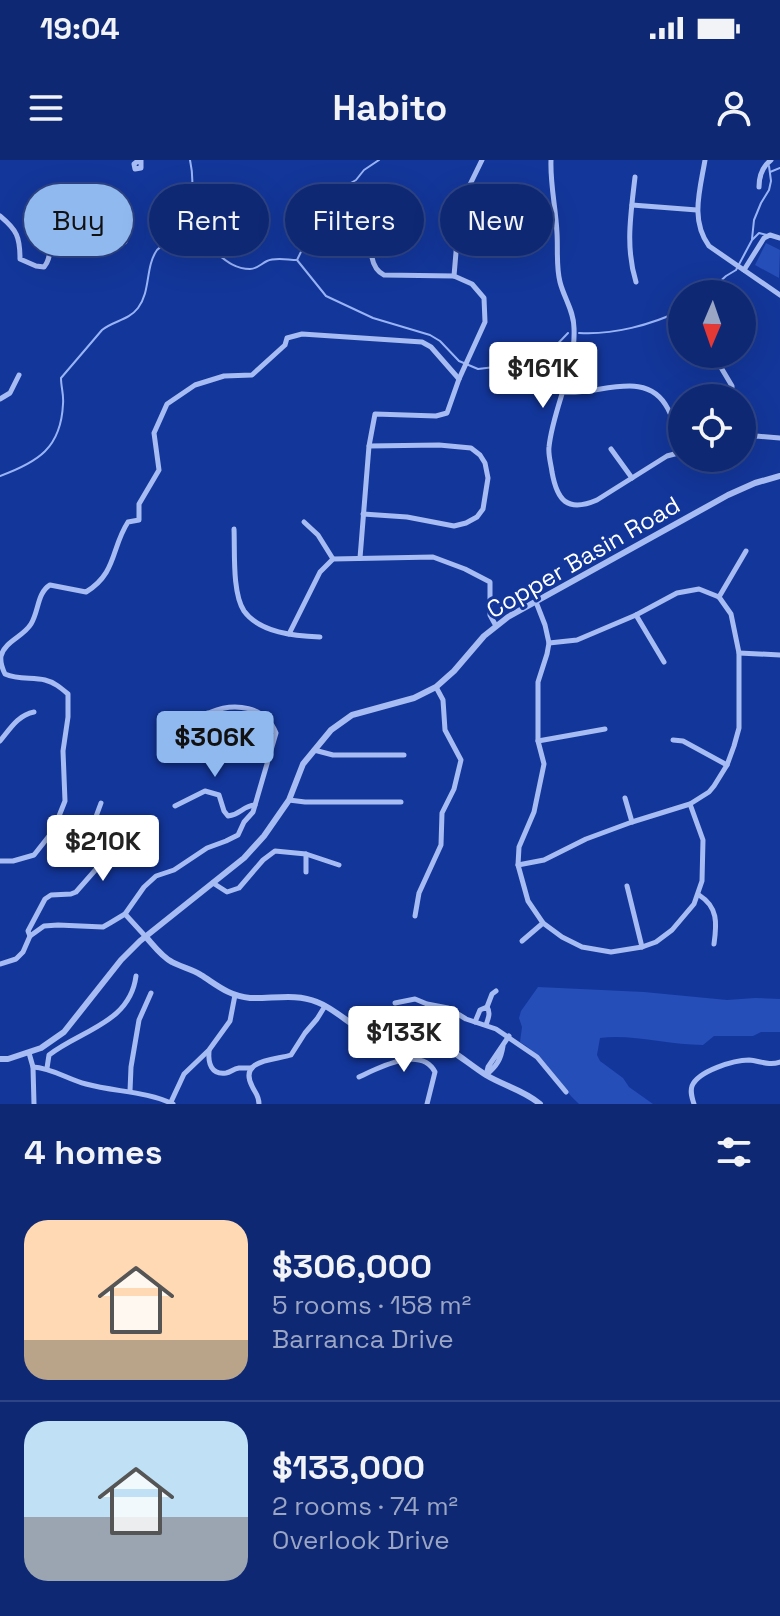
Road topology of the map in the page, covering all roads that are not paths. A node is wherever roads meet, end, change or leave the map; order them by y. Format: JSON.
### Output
{"nodes":[{"id":1,"x":482,"y":160,"type":"edge"},
{"id":2,"x":551,"y":160,"type":"edge"},
{"id":3,"x":705,"y":160,"type":"edge"},
{"id":4,"x":771,"y":160,"type":"edge"},
{"id":5,"x":635,"y":177,"type":"dead end"},
{"id":6,"x":759,"y":187,"type":"dead end"},
{"id":7,"x":632,"y":205,"type":"junction"},
{"id":8,"x":697,"y":210,"type":"junction"},
{"id":9,"x":0,"y":216,"type":"edge"},
{"id":10,"x":780,"y":238,"type":"edge"},
{"id":11,"x":49,"y":256,"type":"edge"},
{"id":12,"x":373,"y":256,"type":"edge"},
{"id":13,"x":742,"y":269,"type":"junction"},
{"id":14,"x":454,"y":276,"type":"junction"},
{"id":15,"x":636,"y":282,"type":"dead end"},
{"id":16,"x":780,"y":295,"type":"edge"},
{"id":17,"x":19,"y":375,"type":"dead end"},
{"id":18,"x":459,"y":379,"type":"junction"},
{"id":19,"x":563,"y":392,"type":"junction"},
{"id":20,"x":0,"y":399,"type":"edge"},
{"id":21,"x":668,"y":408,"type":"edge"},
{"id":22,"x":756,"y":436,"type":"edge"},
{"id":23,"x":780,"y":438,"type":"edge"},
{"id":24,"x":369,"y":446,"type":"junction"},
{"id":25,"x":611,"y":449,"type":"dead end"},
{"id":26,"x":668,"y":456,"type":"edge"},
{"id":27,"x":780,"y":476,"type":"edge"},
{"id":28,"x":632,"y":478,"type":"junction"},
{"id":29,"x":363,"y":514,"type":"junction"},
{"id":30,"x":304,"y":522,"type":"dead end"},
{"id":31,"x":234,"y":529,"type":"dead end"},
{"id":32,"x":746,"y":551,"type":"dead end"},
{"id":33,"x":360,"y":558,"type":"junction"},
{"id":34,"x":333,"y":559,"type":"junction"},
{"id":35,"x":719,"y":597,"type":"junction"},
{"id":36,"x":536,"y":602,"type":"junction"},
{"id":37,"x":636,"y":615,"type":"junction"},
{"id":38,"x":496,"y":626,"type":"junction"},
{"id":39,"x":289,"y":634,"type":"junction"},
{"id":40,"x":320,"y":637,"type":"dead end"},
{"id":41,"x":549,"y":643,"type":"junction"},
{"id":42,"x":739,"y":653,"type":"junction"},
{"id":43,"x":780,"y":655,"type":"edge"},
{"id":44,"x":664,"y":662,"type":"dead end"},
{"id":45,"x":436,"y":687,"type":"junction"},
{"id":46,"x":34,"y":712,"type":"dead end"},
{"id":47,"x":218,"y":729,"type":"dead end"},
{"id":48,"x":605,"y":729,"type":"dead end"},
{"id":49,"x":673,"y":740,"type":"dead end"},
{"id":50,"x":0,"y":741,"type":"edge"},
{"id":51,"x":538,"y":741,"type":"junction"},
{"id":52,"x":314,"y":750,"type":"junction"},
{"id":53,"x":404,"y":755,"type":"dead end"},
{"id":54,"x":727,"y":765,"type":"junction"},
{"id":55,"x":625,"y":798,"type":"dead end"},
{"id":56,"x":289,"y":800,"type":"junction"},
{"id":57,"x":401,"y":802,"type":"dead end"},
{"id":58,"x":101,"y":803,"type":"dead end"},
{"id":59,"x":690,"y":804,"type":"junction"},
{"id":60,"x":255,"y":805,"type":"junction"},
{"id":61,"x":175,"y":806,"type":"dead end"},
{"id":62,"x":632,"y":822,"type":"junction"},
{"id":63,"x":306,"y":854,"type":"junction"},
{"id":64,"x":0,"y":861,"type":"edge"},
{"id":65,"x":339,"y":865,"type":"dead end"},
{"id":66,"x":518,"y":865,"type":"junction"},
{"id":67,"x":306,"y":872,"type":"dead end"},
{"id":68,"x":213,"y":883,"type":"junction"},
{"id":69,"x":627,"y":886,"type":"dead end"},
{"id":70,"x":699,"y":895,"type":"junction"},
{"id":71,"x":125,"y":914,"type":"junction"},
{"id":72,"x":415,"y":916,"type":"dead end"},
{"id":73,"x":543,"y":923,"type":"junction"},
{"id":74,"x":30,"y":936,"type":"junction"},
{"id":75,"x":146,"y":937,"type":"junction"},
{"id":76,"x":522,"y":941,"type":"dead end"},
{"id":77,"x":714,"y":944,"type":"dead end"},
{"id":78,"x":642,"y":947,"type":"junction"},
{"id":79,"x":0,"y":964,"type":"edge"},
{"id":80,"x":136,"y":976,"type":"dead end"},
{"id":81,"x":496,"y":991,"type":"dead end"},
{"id":82,"x":151,"y":993,"type":"dead end"},
{"id":83,"x":235,"y":995,"type":"junction"},
{"id":84,"x":395,"y":1003,"type":"dead end"},
{"id":85,"x":325,"y":1006,"type":"junction"},
{"id":86,"x":487,"y":1007,"type":"junction"},
{"id":87,"x":475,"y":1022,"type":"junction"},
{"id":88,"x":486,"y":1025,"type":"junction"},
{"id":89,"x":509,"y":1036,"type":"junction"},
{"id":90,"x":209,"y":1050,"type":"junction"},
{"id":91,"x":29,"y":1053,"type":"junction"},
{"id":92,"x":0,"y":1059,"type":"edge"},
{"id":93,"x":780,"y":1062,"type":"edge"},
{"id":94,"x":33,"y":1067,"type":"junction"},
{"id":95,"x":47,"y":1068,"type":"junction"},
{"id":96,"x":252,"y":1068,"type":"junction"},
{"id":97,"x":486,"y":1075,"type":"junction"},
{"id":98,"x":359,"y":1077,"type":"dead end"},
{"id":99,"x":130,"y":1091,"type":"junction"},
{"id":100,"x":566,"y":1092,"type":"dead end"},
{"id":101,"x":172,"y":1103,"type":"edge"},
{"id":102,"x":34,"y":1104,"type":"edge"},
{"id":103,"x":259,"y":1104,"type":"edge"},
{"id":104,"x":427,"y":1104,"type":"edge"},
{"id":105,"x":540,"y":1104,"type":"edge"},
{"id":106,"x":694,"y":1104,"type":"edge"}],
"edges":[{"from":1,"to":14,"type":"street"},
{"from":2,"to":19,"type":"street"},
{"from":3,"to":8,"type":"street"},
{"from":4,"to":6,"type":"street"},
{"from":5,"to":7,"type":"street"},
{"from":7,"to":8,"type":"street"},
{"from":7,"to":15,"type":"street"},
{"from":8,"to":13,"type":"street"},
{"from":9,"to":11,"type":"street"},
{"from":10,"to":13,"type":"street"},
{"from":12,"to":14,"type":"street"},
{"from":13,"to":16,"type":"street"},
{"from":14,"to":18,"type":"street"},
{"from":17,"to":20,"type":"street"},
{"from":18,"to":24,"type":"street"},
{"from":18,"to":64,"type":"street"},
{"from":19,"to":21,"type":"street"},
{"from":19,"to":28,"type":"street"},
{"from":22,"to":23,"type":"street"},
{"from":24,"to":29,"type":"street"},
{"from":24,"to":29,"type":"street"},
{"from":25,"to":28,"type":"street"},
{"from":26,"to":28,"type":"street"},
{"from":27,"to":36,"type":"street","name":"Copper Basin Road"},
{"from":29,"to":33,"type":"street"},
{"from":30,"to":34,"type":"street"},
{"from":31,"to":39,"type":"street"},
{"from":32,"to":35,"type":"street"},
{"from":33,"to":34,"type":"street"},
{"from":33,"to":38,"type":"street"},
{"from":34,"to":39,"type":"street"},
{"from":35,"to":37,"type":"street"},
{"from":35,"to":42,"type":"street"},
{"from":36,"to":38,"type":"street","name":"Copper Basin Road"},
{"from":36,"to":41,"type":"street"},
{"from":37,"to":41,"type":"street"},
{"from":37,"to":44,"type":"street"},
{"from":38,"to":45,"type":"street","name":"Copper Basin Road"},
{"from":39,"to":40,"type":"street"},
{"from":41,"to":51,"type":"street"},
{"from":42,"to":43,"type":"street"},
{"from":42,"to":54,"type":"street"},
{"from":45,"to":52,"type":"street","name":"Copper Basin Road"},
{"from":45,"to":72,"type":"street"},
{"from":46,"to":50,"type":"street"},
{"from":47,"to":60,"type":"street"},
{"from":48,"to":51,"type":"street"},
{"from":49,"to":54,"type":"street"},
{"from":51,"to":66,"type":"street"},
{"from":52,"to":53,"type":"street"},
{"from":52,"to":56,"type":"street","name":"Copper Basin Road"},
{"from":54,"to":59,"type":"street"},
{"from":55,"to":62,"type":"street"},
{"from":56,"to":57,"type":"street"},
{"from":56,"to":68,"type":"street","name":"Copper Basin Road"},
{"from":58,"to":74,"type":"street"},
{"from":59,"to":62,"type":"street"},
{"from":59,"to":70,"type":"street"},
{"from":60,"to":61,"type":"street"},
{"from":60,"to":71,"type":"street"},
{"from":62,"to":66,"type":"street"},
{"from":63,"to":65,"type":"street"},
{"from":63,"to":67,"type":"street"},
{"from":63,"to":68,"type":"street"},
{"from":66,"to":73,"type":"street"},
{"from":68,"to":75,"type":"street","name":"Copper Basin Road"},
{"from":69,"to":78,"type":"street"},
{"from":70,"to":77,"type":"street"},
{"from":70,"to":78,"type":"street"},
{"from":71,"to":74,"type":"street"},
{"from":71,"to":75,"type":"street"},
{"from":73,"to":76,"type":"street"},
{"from":73,"to":78,"type":"street"},
{"from":74,"to":79,"type":"street"},
{"from":75,"to":83,"type":"street"},
{"from":75,"to":91,"type":"street","name":"Copper Basin Road"},
{"from":80,"to":95,"type":"street"},
{"from":81,"to":86,"type":"street"},
{"from":82,"to":99,"type":"street"},
{"from":83,"to":85,"type":"street"},
{"from":83,"to":90,"type":"street"},
{"from":84,"to":87,"type":"street"},
{"from":85,"to":96,"type":"street"},
{"from":85,"to":97,"type":"street"},
{"from":86,"to":87,"type":"street"},
{"from":86,"to":88,"type":"street"},
{"from":87,"to":88,"type":"street"},
{"from":88,"to":89,"type":"street"},
{"from":89,"to":97,"type":"street"},
{"from":89,"to":100,"type":"street"},
{"from":90,"to":96,"type":"street"},
{"from":90,"to":101,"type":"street"},
{"from":91,"to":92,"type":"street","name":"Copper Basin Road"},
{"from":91,"to":94,"type":"street"},
{"from":93,"to":106,"type":"street"},
{"from":94,"to":95,"type":"street"},
{"from":94,"to":102,"type":"street"},
{"from":95,"to":99,"type":"street"},
{"from":96,"to":103,"type":"street"},
{"from":97,"to":105,"type":"street"},
{"from":98,"to":104,"type":"street"},
{"from":99,"to":101,"type":"street"}]}
